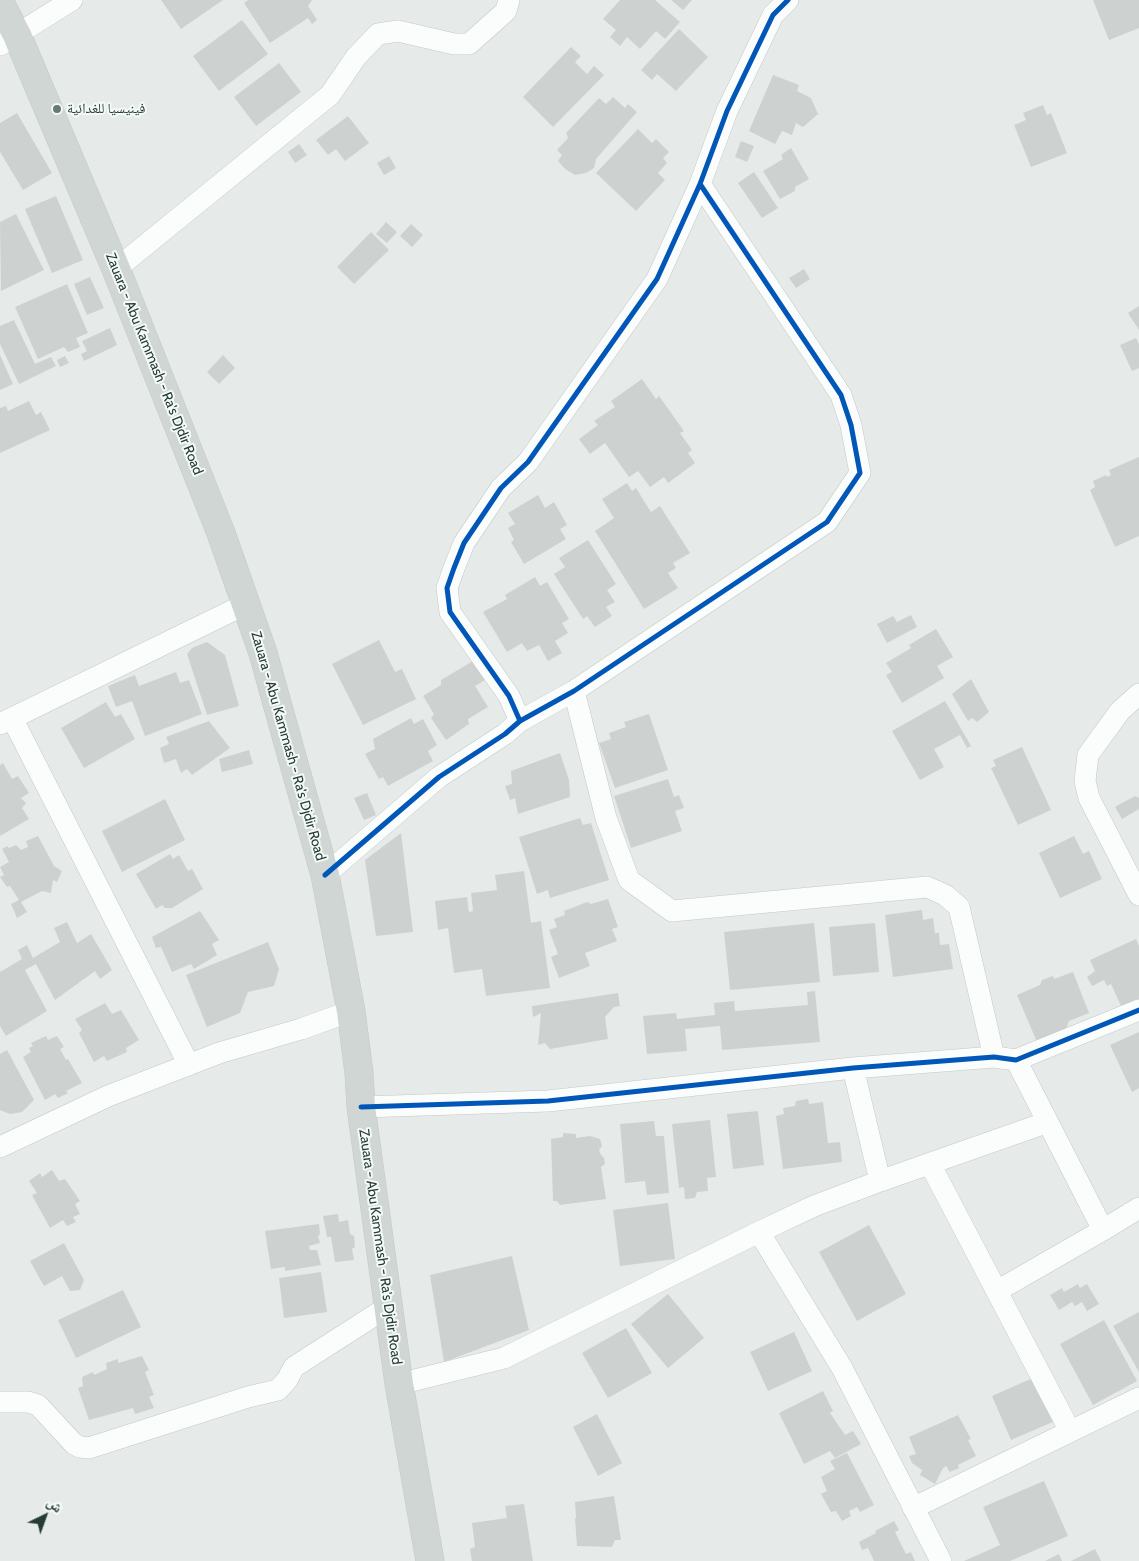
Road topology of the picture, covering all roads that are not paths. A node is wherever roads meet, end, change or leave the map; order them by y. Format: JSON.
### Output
{"nodes":[{"id":1,"x":72,"y":0,"type":"edge"},
{"id":2,"x":510,"y":0,"type":"edge"},
{"id":3,"x":788,"y":0,"type":"edge"},
{"id":4,"x":0,"y":3,"type":"edge"},
{"id":5,"x":768,"y":8,"type":"edge"},
{"id":6,"x":8,"y":40,"type":"edge"},
{"id":7,"x":700,"y":184,"type":"junction"},
{"id":8,"x":116,"y":269,"type":"junction"},
{"id":9,"x":246,"y":604,"type":"junction"},
{"id":10,"x":574,"y":691,"type":"junction"},
{"id":11,"x":1139,"y":694,"type":"edge"},
{"id":12,"x":6,"y":721,"type":"edge"},
{"id":13,"x":520,"y":721,"type":"junction"},
{"id":14,"x":325,"y":875,"type":"junction"},
{"id":15,"x":1139,"y":895,"type":"edge"},
{"id":16,"x":1139,"y":1010,"type":"edge"},
{"id":17,"x":350,"y":1011,"type":"junction"},
{"id":18,"x":994,"y":1057,"type":"junction"},
{"id":19,"x":1016,"y":1060,"type":"junction"},
{"id":20,"x":189,"y":1065,"type":"junction"},
{"id":21,"x":854,"y":1068,"type":"junction"},
{"id":22,"x":361,"y":1107,"type":"junction"},
{"id":23,"x":1048,"y":1122,"type":"junction"},
{"id":24,"x":0,"y":1147,"type":"edge"},
{"id":25,"x":930,"y":1164,"type":"junction"},
{"id":26,"x":880,"y":1181,"type":"junction"},
{"id":27,"x":1139,"y":1208,"type":"edge"},
{"id":28,"x":1103,"y":1230,"type":"junction"},
{"id":29,"x":759,"y":1232,"type":"junction"},
{"id":30,"x":997,"y":1291,"type":"junction"},
{"id":31,"x":389,"y":1306,"type":"junction"},
{"id":32,"x":399,"y":1384,"type":"junction"},
{"id":33,"x":1139,"y":1398,"type":"edge"},
{"id":34,"x":0,"y":1402,"type":"edge"},
{"id":35,"x":1070,"y":1432,"type":"junction"},
{"id":36,"x":913,"y":1508,"type":"junction"},
{"id":37,"x":430,"y":1561,"type":"edge"},
{"id":38,"x":941,"y":1561,"type":"edge"}],
"edges":[{"from":1,"to":6,"type":"street"},
{"from":2,"to":8,"type":"street"},
{"from":3,"to":5,"type":"street"},
{"from":4,"to":6,"type":"main road","name":"Zauara - Abu Kammash - Ra's Djdir Road"},
{"from":5,"to":7,"type":"street"},
{"from":6,"to":8,"type":"main road","name":"Zauara - Abu Kammash - Ra's Djdir Road"},
{"from":7,"to":10,"type":"street"},
{"from":7,"to":13,"type":"street"},
{"from":8,"to":9,"type":"main road","name":"Zauara - Abu Kammash - Ra's Djdir Road"},
{"from":9,"to":12,"type":"street"},
{"from":9,"to":14,"type":"main road","name":"Zauara - Abu Kammash - Ra's Djdir Road"},
{"from":10,"to":13,"type":"street"},
{"from":10,"to":18,"type":"street"},
{"from":11,"to":15,"type":"street"},
{"from":12,"to":20,"type":"street"},
{"from":13,"to":14,"type":"street"},
{"from":14,"to":17,"type":"main road","name":"Zauara - Abu Kammash - Ra's Djdir Road"},
{"from":16,"to":19,"type":"street"},
{"from":17,"to":20,"type":"street"},
{"from":17,"to":22,"type":"main road","name":"Zauara - Abu Kammash - Ra's Djdir Road"},
{"from":18,"to":19,"type":"street"},
{"from":18,"to":21,"type":"street"},
{"from":19,"to":23,"type":"street"},
{"from":20,"to":24,"type":"street"},
{"from":21,"to":22,"type":"street"},
{"from":21,"to":26,"type":"street"},
{"from":22,"to":31,"type":"main road","name":"Zauara - Abu Kammash - Ra's Djdir Road"},
{"from":23,"to":25,"type":"street"},
{"from":23,"to":28,"type":"street"},
{"from":25,"to":26,"type":"street"},
{"from":25,"to":30,"type":"street"},
{"from":26,"to":29,"type":"street"},
{"from":27,"to":28,"type":"street"},
{"from":28,"to":30,"type":"street"},
{"from":29,"to":32,"type":"street"},
{"from":29,"to":36,"type":"street"},
{"from":30,"to":35,"type":"street"},
{"from":31,"to":32,"type":"main road","name":"Zauara - Abu Kammash - Ra's Djdir Road"},
{"from":31,"to":34,"type":"street"},
{"from":32,"to":37,"type":"main road","name":"Zauara - Abu Kammash - Ra's Djdir Road"},
{"from":33,"to":35,"type":"street"},
{"from":35,"to":36,"type":"street"},
{"from":36,"to":38,"type":"street"}]}
